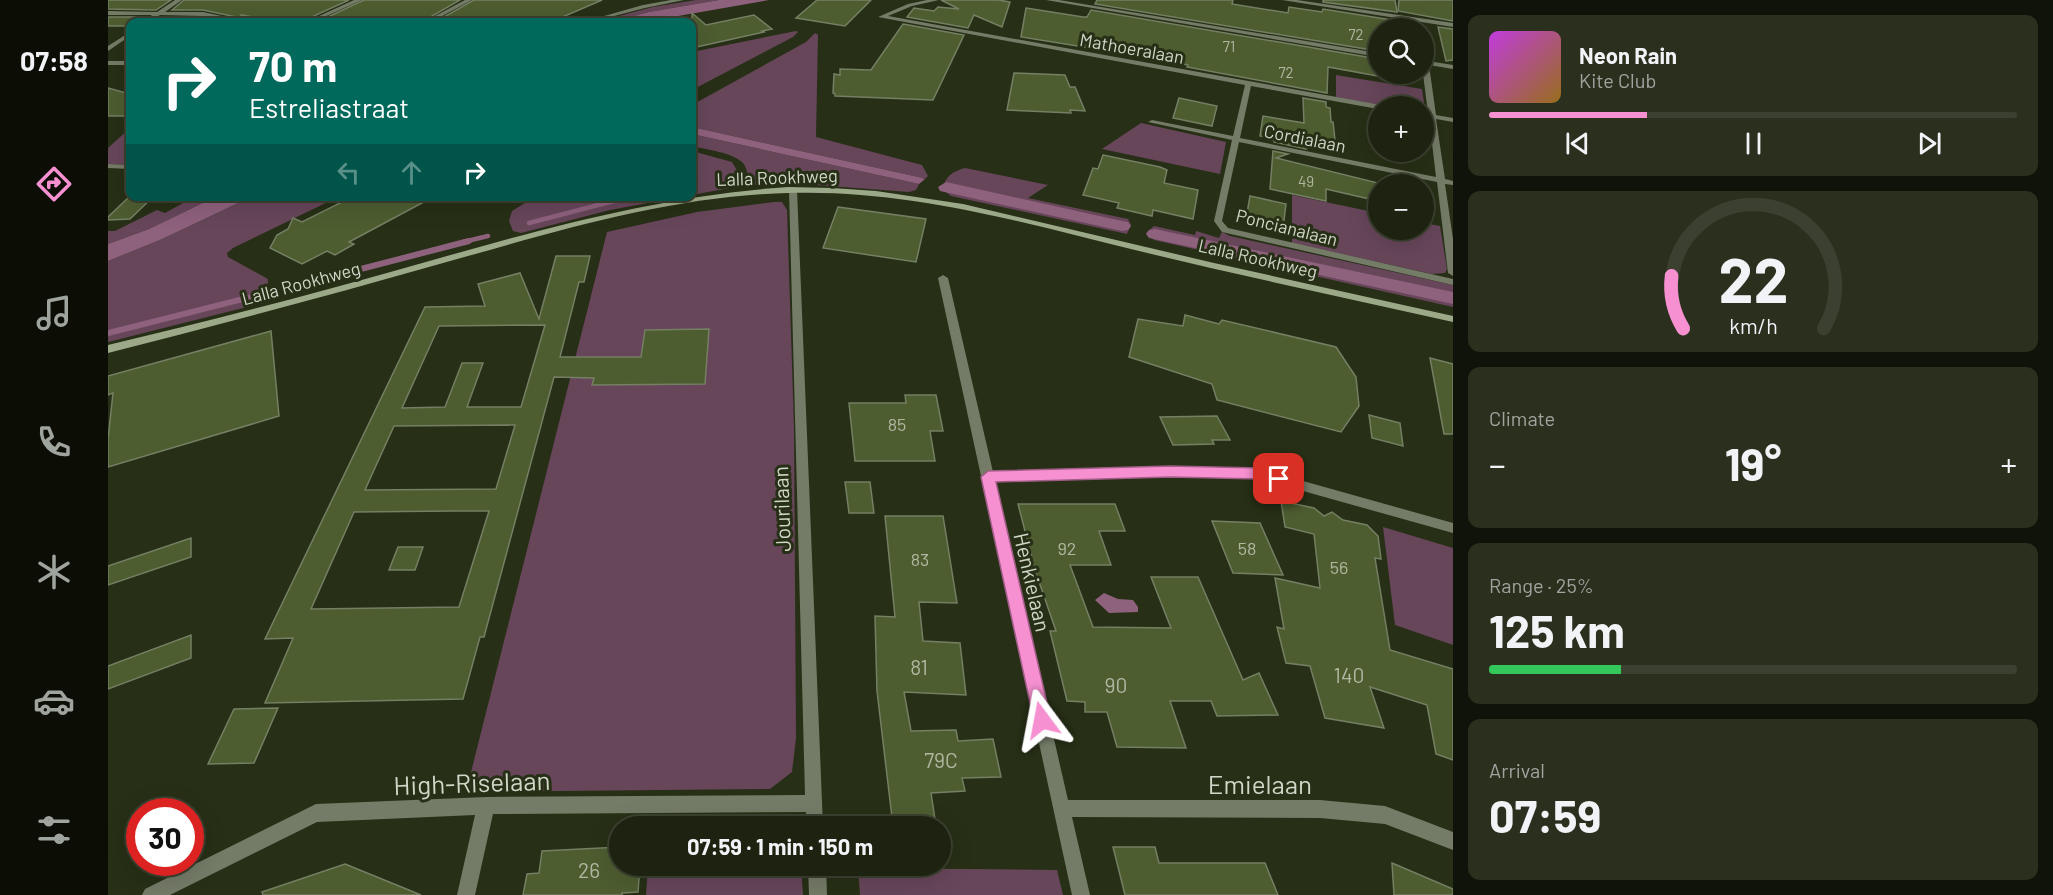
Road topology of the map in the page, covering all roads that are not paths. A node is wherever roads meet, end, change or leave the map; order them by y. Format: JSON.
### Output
{"nodes":[{"id":1,"x":179,"y":0,"type":"edge"},
{"id":2,"x":359,"y":0,"type":"edge"},
{"id":3,"x":469,"y":0,"type":"edge"},
{"id":4,"x":636,"y":0,"type":"edge"},
{"id":5,"x":681,"y":0,"type":"edge"},
{"id":6,"x":936,"y":0,"type":"edge"},
{"id":7,"x":1049,"y":0,"type":"edge"},
{"id":8,"x":1286,"y":0,"type":"edge"},
{"id":9,"x":645,"y":6,"type":"junction"},
{"id":10,"x":108,"y":13,"type":"edge"},
{"id":11,"x":160,"y":13,"type":"junction"},
{"id":12,"x":152,"y":18,"type":"edge"},
{"id":13,"x":225,"y":18,"type":"edge"},
{"id":14,"x":318,"y":18,"type":"edge"},
{"id":15,"x":435,"y":18,"type":"edge"},
{"id":16,"x":601,"y":18,"type":"edge"},
{"id":17,"x":1404,"y":18,"type":"edge"},
{"id":18,"x":1434,"y":22,"type":"edge"},
{"id":19,"x":1453,"y":25,"type":"edge"},
{"id":20,"x":126,"y":37,"type":"edge"},
{"id":21,"x":108,"y":49,"type":"edge"},
{"id":22,"x":1368,"y":53,"type":"edge"},
{"id":23,"x":1434,"y":62,"type":"edge"},
{"id":24,"x":108,"y":63,"type":"edge"},
{"id":25,"x":126,"y":63,"type":"edge"},
{"id":26,"x":1453,"y":67,"type":"edge"},
{"id":27,"x":1248,"y":85,"type":"junction"},
{"id":28,"x":1368,"y":105,"type":"edge"},
{"id":29,"x":1434,"y":117,"type":"edge"},
{"id":30,"x":1453,"y":120,"type":"edge"},
{"id":31,"x":1152,"y":122,"type":"dead end"},
{"id":32,"x":1235,"y":139,"type":"junction"},
{"id":33,"x":1434,"y":146,"type":"edge"},
{"id":34,"x":108,"y":166,"type":"edge"},
{"id":35,"x":126,"y":167,"type":"edge"},
{"id":36,"x":1442,"y":181,"type":"junction"},
{"id":37,"x":1453,"y":183,"type":"edge"},
{"id":38,"x":792,"y":190,"type":"junction"},
{"id":39,"x":696,"y":198,"type":"edge"},
{"id":40,"x":682,"y":201,"type":"edge"},
{"id":41,"x":1453,"y":273,"type":"edge"},
{"id":42,"x":943,"y":278,"type":"dead end"},
{"id":43,"x":1453,"y":282,"type":"edge"},
{"id":44,"x":1453,"y":319,"type":"edge"},
{"id":45,"x":108,"y":349,"type":"edge"},
{"id":46,"x":988,"y":477,"type":"junction"},
{"id":47,"x":1453,"y":528,"type":"edge"},
{"id":48,"x":813,"y":803,"type":"junction"},
{"id":49,"x":486,"y":806,"type":"junction"},
{"id":50,"x":1061,"y":808,"type":"junction"},
{"id":51,"x":814,"y":816,"type":"edge"},
{"id":52,"x":1453,"y":841,"type":"edge"},
{"id":53,"x":817,"y":876,"type":"edge"},
{"id":54,"x":151,"y":895,"type":"edge"},
{"id":55,"x":466,"y":895,"type":"edge"},
{"id":56,"x":818,"y":895,"type":"edge"},
{"id":57,"x":1081,"y":895,"type":"edge"}],
"edges":[{"from":1,"to":11,"type":"street"},
{"from":2,"to":14,"type":"street"},
{"from":3,"to":15,"type":"street"},
{"from":4,"to":9,"type":"street"},
{"from":5,"to":9,"type":"street"},
{"from":6,"to":27,"type":"street","name":"Mathoeralaan"},
{"from":7,"to":22,"type":"street"},
{"from":8,"to":17,"type":"street"},
{"from":9,"to":16,"type":"street"},
{"from":10,"to":11,"type":"street"},
{"from":11,"to":12,"type":"street"},
{"from":11,"to":13,"type":"street"},
{"from":18,"to":19,"type":"street"},
{"from":20,"to":21,"type":"street"},
{"from":23,"to":26,"type":"street"},
{"from":24,"to":25,"type":"street"},
{"from":27,"to":28,"type":"street","name":"Mathoeralaan"},
{"from":27,"to":32,"type":"street","name":"Poncianalaan"},
{"from":29,"to":30,"type":"street"},
{"from":31,"to":32,"type":"street","name":"Cordialaan"},
{"from":32,"to":36,"type":"street","name":"Cordialaan"},
{"from":32,"to":43,"type":"street","name":"Poncianalaan"},
{"from":33,"to":36,"type":"street"},
{"from":34,"to":35,"type":"street"},
{"from":36,"to":37,"type":"street","name":"Cordialaan"},
{"from":36,"to":41,"type":"street"},
{"from":38,"to":39,"type":"street","name":"Lalla Rookhweg"},
{"from":38,"to":44,"type":"street","name":"Lalla Rookhweg"},
{"from":38,"to":48,"type":"street","name":"Jourilaan"},
{"from":40,"to":45,"type":"street","name":"Lalla Rookhweg"},
{"from":42,"to":46,"type":"street","name":"Henkielaan"},
{"from":46,"to":47,"type":"street"},
{"from":46,"to":50,"type":"street","name":"Henkielaan"},
{"from":48,"to":49,"type":"street","name":"High-Riselaan"},
{"from":48,"to":51,"type":"street","name":"Jourilaan"},
{"from":49,"to":54,"type":"street","name":"High-Riselaan"},
{"from":49,"to":55,"type":"street"},
{"from":50,"to":52,"type":"street","name":"Emielaan"},
{"from":50,"to":57,"type":"street","name":"Henkielaan"},
{"from":53,"to":56,"type":"street"}]}
